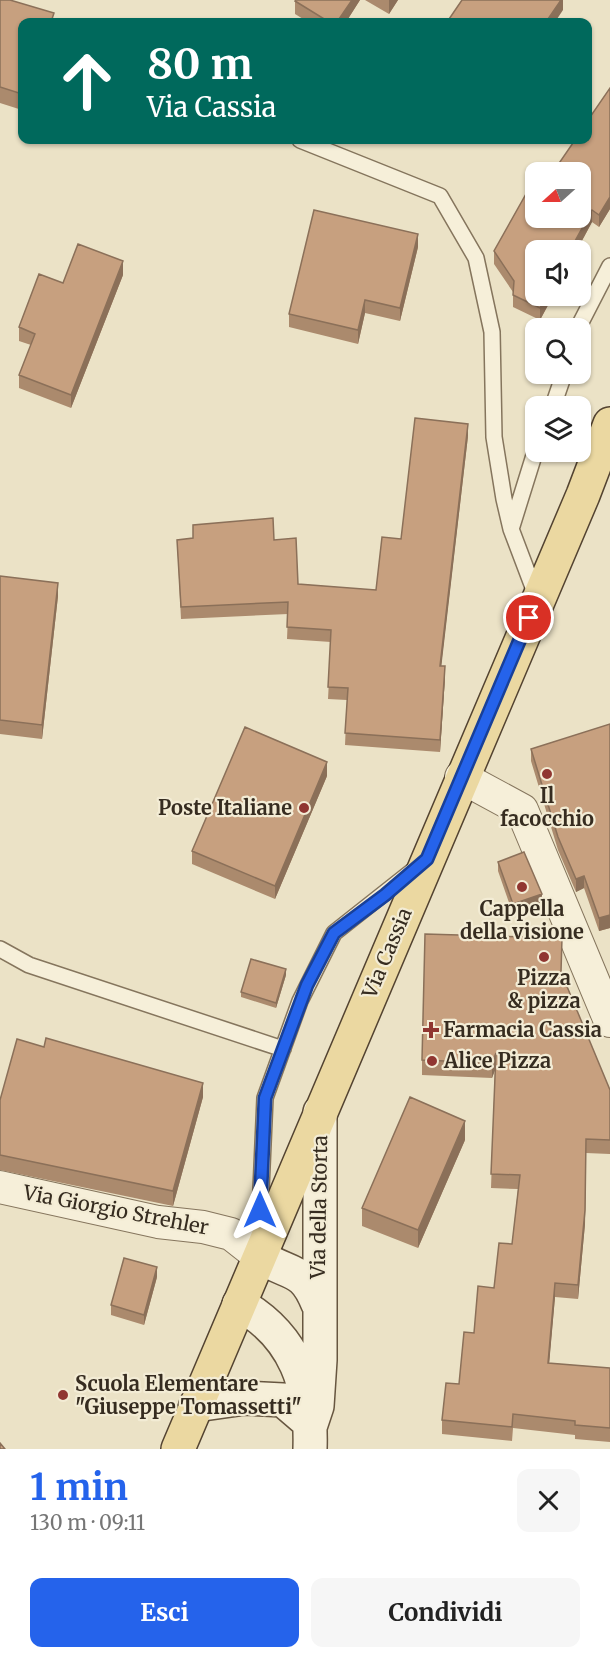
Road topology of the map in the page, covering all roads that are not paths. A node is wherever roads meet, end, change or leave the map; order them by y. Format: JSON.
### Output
{"nodes":[{"id":1,"x":310,"y":144,"type":"edge"},
{"id":2,"x":610,"y":266,"type":"edge"},
{"id":3,"x":583,"y":318,"type":"edge"},
{"id":4,"x":610,"y":424,"type":"edge"},
{"id":5,"x":532,"y":462,"type":"edge"},
{"id":6,"x":512,"y":529,"type":"junction"},
{"id":7,"x":537,"y":598,"type":"junction"},
{"id":8,"x":461,"y":777,"type":"junction"},
{"id":9,"x":427,"y":859,"type":"junction"},
{"id":10,"x":0,"y":949,"type":"edge"},
{"id":11,"x":610,"y":1021,"type":"edge"},
{"id":12,"x":283,"y":1049,"type":"junction"},
{"id":13,"x":320,"y":1109,"type":"junction"},
{"id":14,"x":0,"y":1187,"type":"edge"},
{"id":15,"x":259,"y":1256,"type":"junction"},
{"id":16,"x":239,"y":1304,"type":"junction"},
{"id":17,"x":318,"y":1304,"type":"junction"},
{"id":18,"x":196,"y":1405,"type":"junction"},
{"id":19,"x":310,"y":1437,"type":"edge"},
{"id":20,"x":178,"y":1449,"type":"edge"}],
"edges":[{"from":1,"to":6,"type":"lane"},
{"from":2,"to":3,"type":"lane"},
{"from":4,"to":7,"type":"main road","name":"Via Cassia"},
{"from":5,"to":6,"type":"lane"},
{"from":6,"to":7,"type":"lane"},
{"from":7,"to":8,"type":"main road","name":"Via Cassia"},
{"from":8,"to":9,"type":"main road","name":"Via Cassia"},
{"from":8,"to":11,"type":"street"},
{"from":9,"to":12,"type":"lane"},
{"from":9,"to":13,"type":"main road","name":"Via Cassia"},
{"from":10,"to":12,"type":"lane"},
{"from":12,"to":15,"type":"lane"},
{"from":13,"to":15,"type":"main road","name":"Via Cassia"},
{"from":13,"to":17,"type":"main road","name":"Via della Storta"},
{"from":14,"to":15,"type":"street","name":"Via Giorgio Strehler"},
{"from":15,"to":16,"type":"main road","name":"Via Cassia"},
{"from":15,"to":17,"type":"main road","name":"Via della Storta"},
{"from":16,"to":18,"type":"main road","name":"Via Cassia"},
{"from":16,"to":19,"type":"main road"},
{"from":17,"to":19,"type":"main road","name":"Via della Storta"},
{"from":18,"to":19,"type":"main road"},
{"from":18,"to":20,"type":"main road","name":"Via Cassia"}]}
